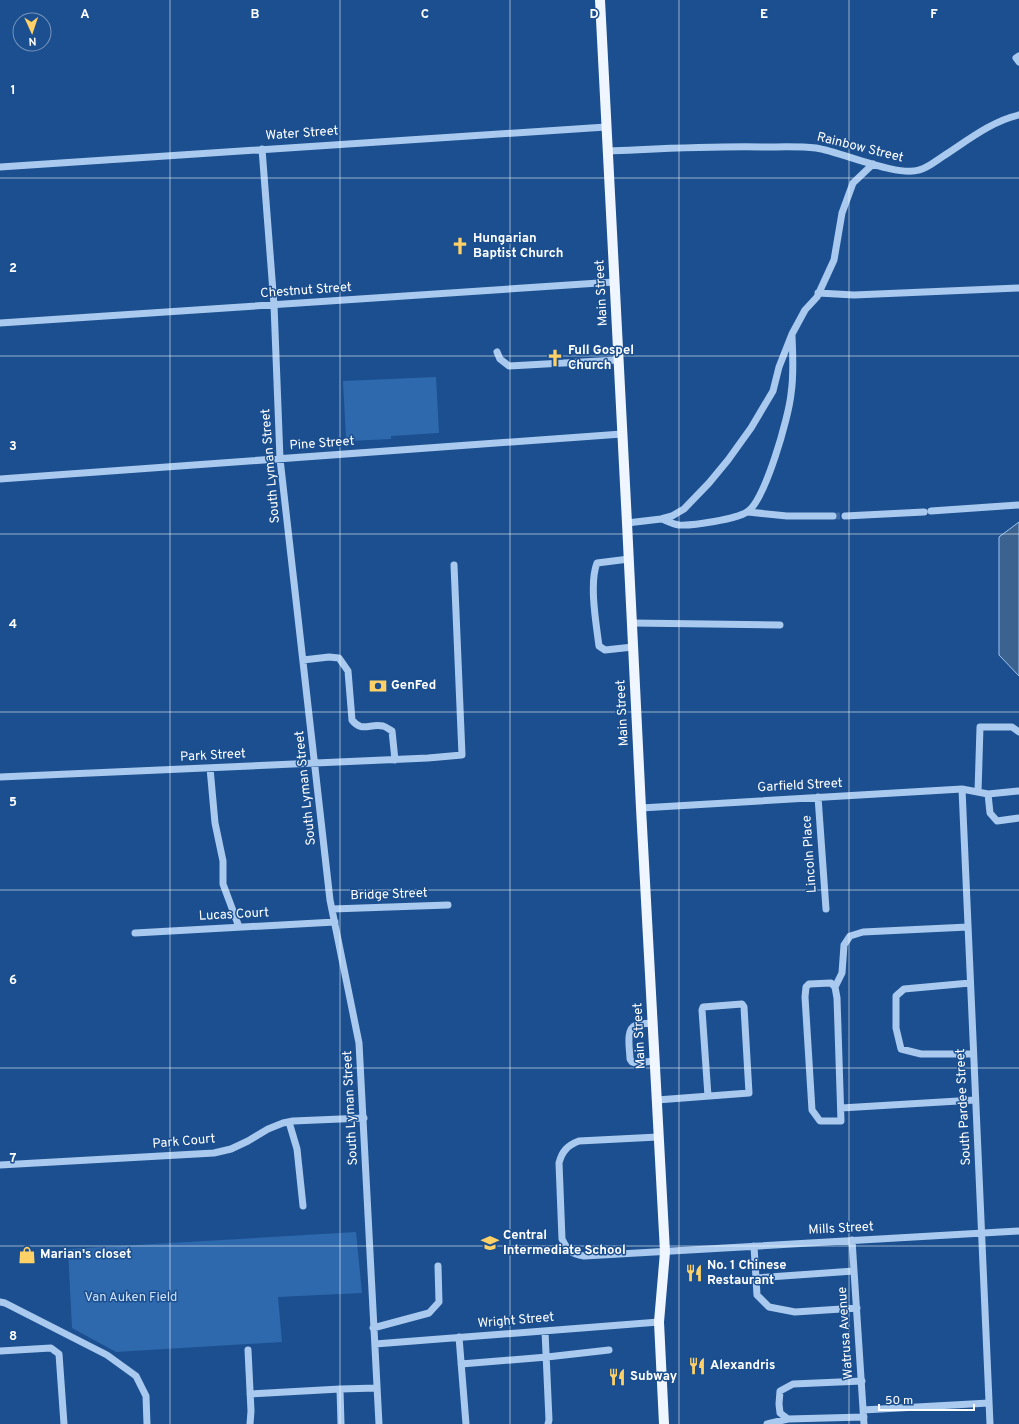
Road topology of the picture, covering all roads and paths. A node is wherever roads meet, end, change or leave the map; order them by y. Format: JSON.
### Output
{"nodes":[{"id":1,"x":600,"y":0,"type":"edge"},
{"id":2,"x":1019,"y":56,"type":"edge"},
{"id":3,"x":1019,"y":62,"type":"edge"},
{"id":4,"x":1019,"y":115,"type":"edge"},
{"id":5,"x":606,"y":127,"type":"junction"},
{"id":6,"x":262,"y":149,"type":"junction"},
{"id":7,"x":608,"y":151,"type":"junction"},
{"id":8,"x":873,"y":164,"type":"junction"},
{"id":9,"x":0,"y":166,"type":"edge"},
{"id":10,"x":614,"y":282,"type":"junction"},
{"id":11,"x":1019,"y":288,"type":"edge"},
{"id":12,"x":818,"y":294,"type":"junction"},
{"id":13,"x":274,"y":305,"type":"junction"},
{"id":14,"x":0,"y":323,"type":"edge"},
{"id":15,"x":792,"y":334,"type":"junction"},
{"id":16,"x":497,"y":352,"type":"dead end"},
{"id":17,"x":618,"y":360,"type":"junction"},
{"id":18,"x":622,"y":434,"type":"junction"},
{"id":19,"x":280,"y":459,"type":"junction"},
{"id":20,"x":0,"y":478,"type":"edge"},
{"id":21,"x":1019,"y":505,"type":"edge"},
{"id":22,"x":748,"y":512,"type":"junction"},
{"id":23,"x":833,"y":516,"type":"tunnel mouth"},
{"id":24,"x":845,"y":516,"type":"tunnel mouth"},
{"id":25,"x":661,"y":519,"type":"junction"},
{"id":26,"x":627,"y":523,"type":"junction"},
{"id":27,"x":629,"y":558,"type":"junction"},
{"id":28,"x":454,"y":565,"type":"dead end"},
{"id":29,"x":632,"y":623,"type":"junction"},
{"id":30,"x":780,"y":625,"type":"dead end"},
{"id":31,"x":633,"y":647,"type":"junction"},
{"id":32,"x":303,"y":660,"type":"junction"},
{"id":33,"x":1019,"y":732,"type":"edge"},
{"id":34,"x":395,"y":760,"type":"junction"},
{"id":35,"x":315,"y":763,"type":"junction"},
{"id":36,"x":210,"y":768,"type":"junction"},
{"id":37,"x":0,"y":777,"type":"edge"},
{"id":38,"x":962,"y":789,"type":"junction"},
{"id":39,"x":1019,"y":791,"type":"edge"},
{"id":40,"x":978,"y":792,"type":"junction"},
{"id":41,"x":988,"y":794,"type":"junction"},
{"id":42,"x":818,"y":797,"type":"junction"},
{"id":43,"x":641,"y":808,"type":"junction"},
{"id":44,"x":1019,"y":818,"type":"edge"},
{"id":45,"x":448,"y":905,"type":"dead end"},
{"id":46,"x":332,"y":909,"type":"junction"},
{"id":47,"x":826,"y":909,"type":"dead end"},
{"id":48,"x":335,"y":922,"type":"junction"},
{"id":49,"x":240,"y":927,"type":"junction"},
{"id":50,"x":968,"y":927,"type":"junction"},
{"id":51,"x":135,"y":933,"type":"dead end"},
{"id":52,"x":970,"y":983,"type":"junction"},
{"id":53,"x":835,"y":986,"type":"junction"},
{"id":54,"x":652,"y":1023,"type":"junction"},
{"id":55,"x":973,"y":1054,"type":"junction"},
{"id":56,"x":654,"y":1061,"type":"junction"},
{"id":57,"x":708,"y":1096,"type":"junction"},
{"id":58,"x":656,"y":1100,"type":"junction"},
{"id":59,"x":975,"y":1100,"type":"junction"},
{"id":60,"x":841,"y":1108,"type":"junction"},
{"id":61,"x":364,"y":1118,"type":"junction"},
{"id":62,"x":289,"y":1122,"type":"junction"},
{"id":63,"x":658,"y":1137,"type":"junction"},
{"id":64,"x":0,"y":1165,"type":"edge"},
{"id":65,"x":303,"y":1206,"type":"dead end"},
{"id":66,"x":1019,"y":1231,"type":"edge"},
{"id":67,"x":981,"y":1233,"type":"junction"},
{"id":68,"x":852,"y":1240,"type":"junction"},
{"id":69,"x":754,"y":1246,"type":"junction"},
{"id":70,"x":665,"y":1252,"type":"junction"},
{"id":71,"x":438,"y":1266,"type":"dead end"},
{"id":72,"x":854,"y":1271,"type":"junction"},
{"id":73,"x":756,"y":1278,"type":"junction"},
{"id":74,"x":0,"y":1302,"type":"edge"},
{"id":75,"x":857,"y":1308,"type":"junction"},
{"id":76,"x":659,"y":1322,"type":"junction"},
{"id":77,"x":374,"y":1328,"type":"junction"},
{"id":78,"x":545,"y":1331,"type":"junction"},
{"id":79,"x":458,"y":1337,"type":"junction"},
{"id":80,"x":375,"y":1344,"type":"junction"},
{"id":81,"x":248,"y":1350,"type":"dead end"},
{"id":82,"x":609,"y":1350,"type":"dead end"},
{"id":83,"x":0,"y":1351,"type":"edge"},
{"id":84,"x":546,"y":1357,"type":"junction"},
{"id":85,"x":461,"y":1364,"type":"junction"},
{"id":86,"x":862,"y":1381,"type":"junction"},
{"id":87,"x":377,"y":1388,"type":"junction"},
{"id":88,"x":340,"y":1389,"type":"junction"},
{"id":89,"x":250,"y":1394,"type":"junction"},
{"id":90,"x":989,"y":1403,"type":"junction"},
{"id":91,"x":864,"y":1417,"type":"edge"},
{"id":92,"x":788,"y":1419,"type":"junction"},
{"id":93,"x":64,"y":1424,"type":"edge"},
{"id":94,"x":147,"y":1424,"type":"edge"},
{"id":95,"x":250,"y":1424,"type":"edge"},
{"id":96,"x":341,"y":1424,"type":"edge"},
{"id":97,"x":378,"y":1424,"type":"edge"},
{"id":98,"x":466,"y":1424,"type":"edge"},
{"id":99,"x":548,"y":1424,"type":"edge"},
{"id":100,"x":664,"y":1424,"type":"edge"},
{"id":101,"x":767,"y":1424,"type":"edge"},
{"id":102,"x":990,"y":1424,"type":"edge"}],
"edges":[{"from":1,"to":5,"type":"main road","name":"Main Street"},
{"from":2,"to":3,"type":"street"},
{"from":4,"to":8,"type":"street","name":"Rainbow Street"},
{"from":5,"to":6,"type":"street","name":"Water Street"},
{"from":5,"to":7,"type":"main road","name":"Main Street"},
{"from":6,"to":9,"type":"street","name":"Water Street"},
{"from":6,"to":13,"type":"street","name":"South Lyman Street"},
{"from":7,"to":8,"type":"street","name":"Rainbow Street"},
{"from":7,"to":10,"type":"main road","name":"Main Street"},
{"from":8,"to":12,"type":"street"},
{"from":10,"to":13,"type":"street","name":"Chestnut Street"},
{"from":10,"to":17,"type":"main road","name":"Main Street"},
{"from":11,"to":12,"type":"street"},
{"from":12,"to":15,"type":"street"},
{"from":13,"to":14,"type":"street","name":"Chestnut Street"},
{"from":13,"to":19,"type":"street","name":"South Lyman Street"},
{"from":15,"to":22,"type":"street"},
{"from":15,"to":25,"type":"street"},
{"from":16,"to":17,"type":"street"},
{"from":17,"to":18,"type":"main road","name":"Main Street"},
{"from":18,"to":19,"type":"street","name":"Pine Street"},
{"from":18,"to":26,"type":"main road","name":"Main Street"},
{"from":19,"to":20,"type":"street","name":"Pine Street"},
{"from":19,"to":32,"type":"street","name":"South Lyman Street"},
{"from":21,"to":24,"type":"street"},
{"from":22,"to":23,"type":"street"},
{"from":22,"to":25,"type":"street"},
{"from":25,"to":26,"type":"street"},
{"from":26,"to":27,"type":"main road","name":"Main Street"},
{"from":27,"to":29,"type":"main road","name":"Main Street"},
{"from":27,"to":31,"type":"street"},
{"from":28,"to":34,"type":"street","name":"Park Street"},
{"from":29,"to":30,"type":"street"},
{"from":29,"to":31,"type":"main road","name":"Main Street"},
{"from":31,"to":43,"type":"main road","name":"Main Street"},
{"from":32,"to":34,"type":"street"},
{"from":32,"to":35,"type":"street","name":"South Lyman Street"},
{"from":33,"to":40,"type":"street"},
{"from":34,"to":35,"type":"street","name":"Park Street"},
{"from":35,"to":36,"type":"street","name":"Park Street"},
{"from":35,"to":46,"type":"street","name":"South Lyman Street"},
{"from":36,"to":37,"type":"street","name":"Park Street"},
{"from":36,"to":49,"type":"street"},
{"from":38,"to":40,"type":"street","name":"Garfield Street"},
{"from":38,"to":42,"type":"street","name":"Garfield Street"},
{"from":38,"to":50,"type":"street","name":"South Pardee Street"},
{"from":39,"to":41,"type":"street","name":"Garfield Street"},
{"from":40,"to":41,"type":"street","name":"Garfield Street"},
{"from":41,"to":44,"type":"street"},
{"from":42,"to":43,"type":"street","name":"Garfield Street"},
{"from":42,"to":47,"type":"street","name":"Lincoln Place"},
{"from":43,"to":54,"type":"main road","name":"Main Street"},
{"from":45,"to":46,"type":"street","name":"Bridge Street"},
{"from":46,"to":48,"type":"street","name":"South Lyman Street"},
{"from":48,"to":49,"type":"street","name":"Lucas Court"},
{"from":48,"to":61,"type":"street","name":"South Lyman Street"},
{"from":49,"to":51,"type":"street","name":"Lucas Court"},
{"from":50,"to":52,"type":"street","name":"South Pardee Street"},
{"from":50,"to":53,"type":"street"},
{"from":52,"to":55,"type":"street","name":"South Pardee Street"},
{"from":52,"to":55,"type":"street"},
{"from":53,"to":60,"type":"street"},
{"from":53,"to":60,"type":"street"},
{"from":54,"to":56,"type":"main road","name":"Main Street"},
{"from":54,"to":56,"type":"street"},
{"from":55,"to":59,"type":"street","name":"South Pardee Street"},
{"from":56,"to":58,"type":"main road","name":"Main Street"},
{"from":57,"to":57,"type":"street"},
{"from":57,"to":58,"type":"street"},
{"from":58,"to":63,"type":"main road","name":"Main Street"},
{"from":59,"to":60,"type":"street"},
{"from":59,"to":67,"type":"street","name":"South Pardee Street"},
{"from":61,"to":62,"type":"street","name":"Park Court"},
{"from":61,"to":77,"type":"street","name":"South Lyman Street"},
{"from":62,"to":64,"type":"street","name":"Park Court"},
{"from":62,"to":65,"type":"street"},
{"from":63,"to":70,"type":"main road","name":"Main Street"},
{"from":63,"to":70,"type":"street","name":"Mills Street"},
{"from":66,"to":67,"type":"street","name":"Mills Street"},
{"from":67,"to":68,"type":"street","name":"Mills Street"},
{"from":67,"to":90,"type":"street","name":"South Pardee Street"},
{"from":68,"to":69,"type":"street","name":"Mills Street"},
{"from":68,"to":72,"type":"street","name":"Watrusa Avenue"},
{"from":69,"to":70,"type":"street","name":"Mills Street"},
{"from":69,"to":73,"type":"street"},
{"from":70,"to":76,"type":"main road","name":"Main Street"},
{"from":71,"to":77,"type":"street"},
{"from":72,"to":73,"type":"street"},
{"from":72,"to":75,"type":"street","name":"Watrusa Avenue"},
{"from":73,"to":75,"type":"street"},
{"from":74,"to":94,"type":"street"},
{"from":75,"to":86,"type":"street","name":"Watrusa Avenue"},
{"from":76,"to":78,"type":"street","name":"Wright Street"},
{"from":76,"to":100,"type":"main road","name":"Main Street"},
{"from":77,"to":80,"type":"street","name":"South Lyman Street"},
{"from":78,"to":79,"type":"street","name":"Wright Street"},
{"from":78,"to":84,"type":"street"},
{"from":79,"to":80,"type":"street","name":"Wright Street"},
{"from":79,"to":85,"type":"street"},
{"from":80,"to":87,"type":"street","name":"South Lyman Street"},
{"from":81,"to":89,"type":"street"},
{"from":82,"to":84,"type":"street"},
{"from":83,"to":93,"type":"street"},
{"from":84,"to":85,"type":"street"},
{"from":84,"to":99,"type":"street"},
{"from":85,"to":98,"type":"street"},
{"from":86,"to":91,"type":"street","name":"Watrusa Avenue"},
{"from":86,"to":92,"type":"street"},
{"from":87,"to":88,"type":"street"},
{"from":87,"to":97,"type":"street","name":"South Lyman Street"},
{"from":88,"to":89,"type":"street"},
{"from":88,"to":96,"type":"street"},
{"from":89,"to":95,"type":"street"},
{"from":90,"to":91,"type":"street"},
{"from":90,"to":102,"type":"street","name":"South Pardee Street"},
{"from":91,"to":92,"type":"street"},
{"from":92,"to":101,"type":"street"}]}
